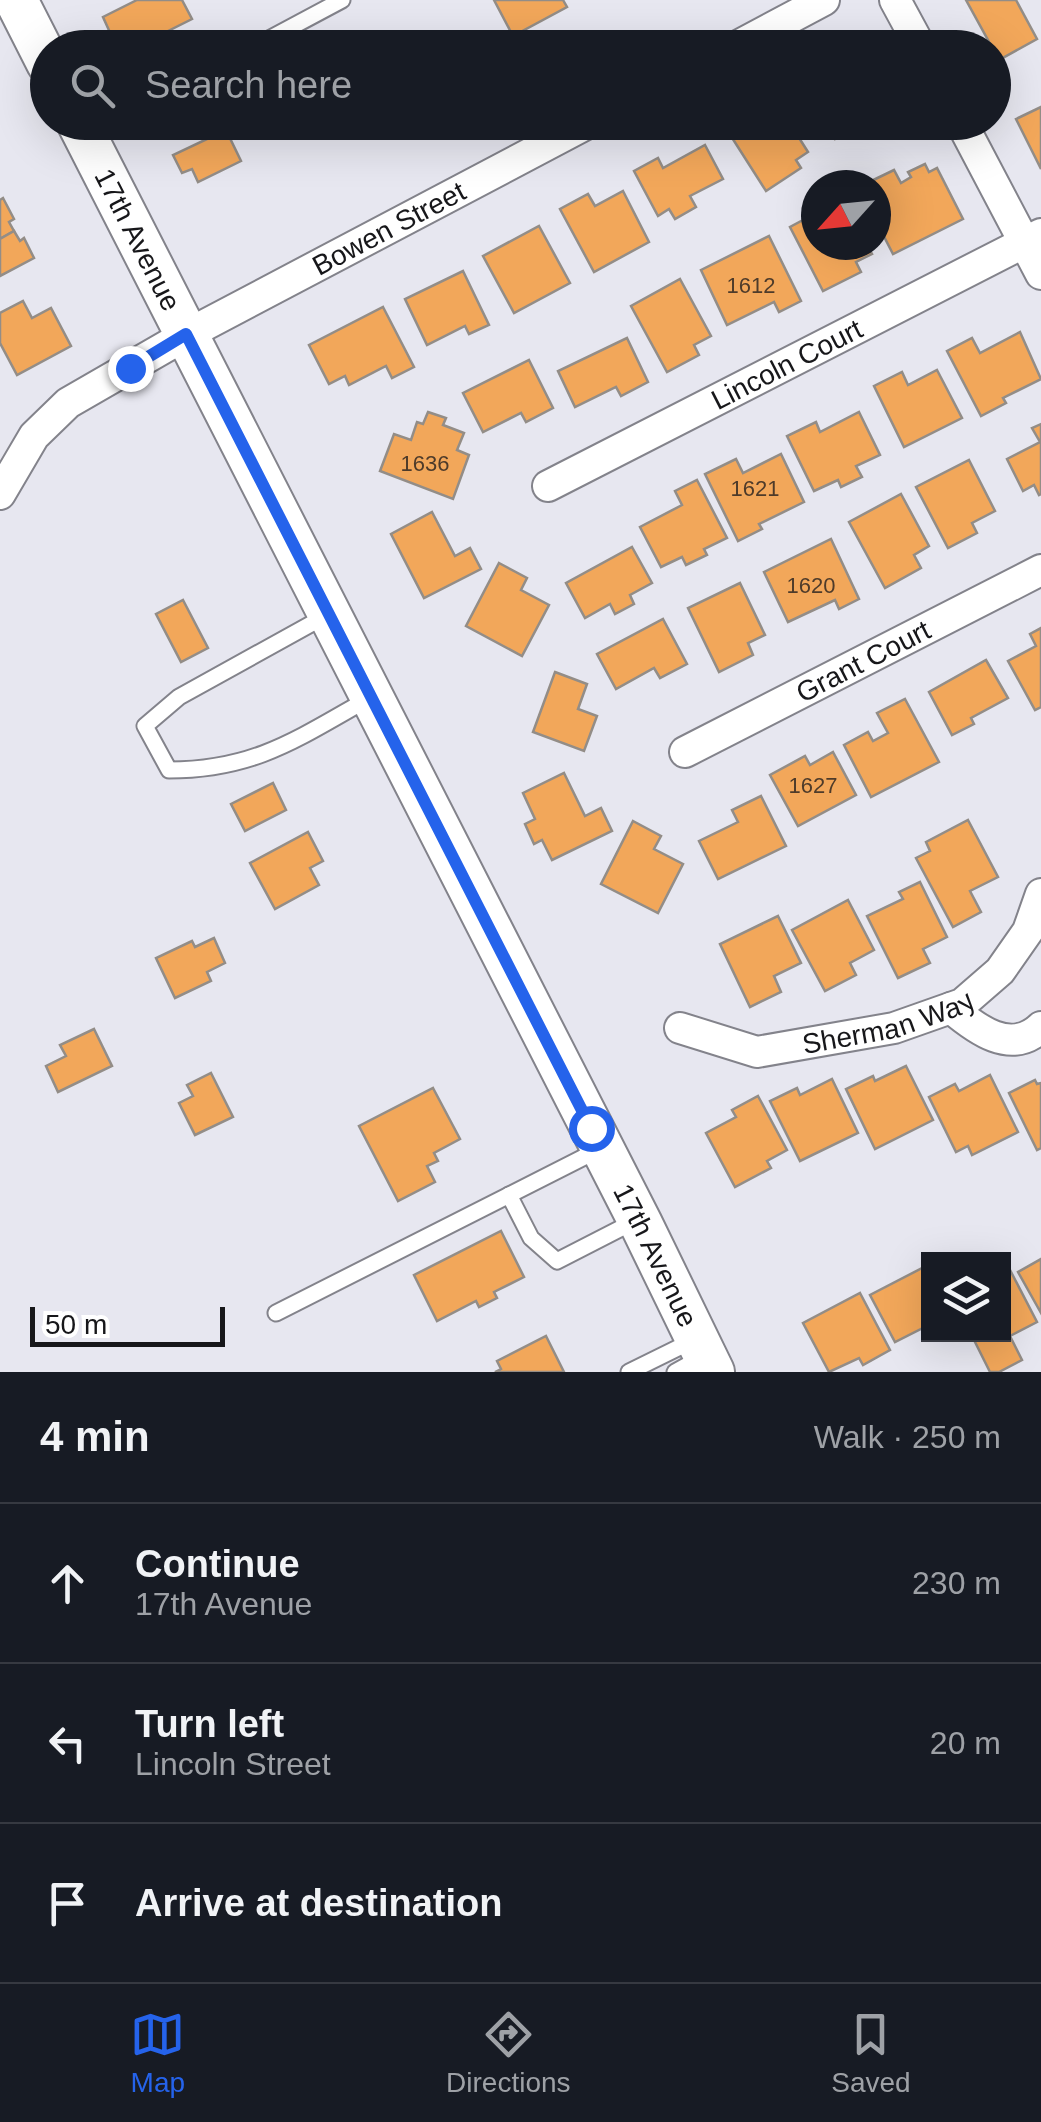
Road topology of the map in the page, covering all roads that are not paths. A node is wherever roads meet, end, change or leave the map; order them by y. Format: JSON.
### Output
{"nodes":[{"id":1,"x":16,"y":0,"type":"edge"},
{"id":2,"x":342,"y":0,"type":"edge"},
{"id":3,"x":824,"y":0,"type":"edge"},
{"id":4,"x":896,"y":0,"type":"edge"},
{"id":5,"x":31,"y":30,"type":"edge"},
{"id":6,"x":286,"y":30,"type":"edge"},
{"id":7,"x":768,"y":30,"type":"edge"},
{"id":8,"x":912,"y":30,"type":"edge"},
{"id":9,"x":91,"y":140,"type":"edge"},
{"id":10,"x":556,"y":140,"type":"edge"},
{"id":11,"x":972,"y":140,"type":"edge"},
{"id":12,"x":1033,"y":238,"type":"edge"},
{"id":13,"x":1041,"y":274,"type":"edge"},
{"id":14,"x":186,"y":334,"type":"junction"},
{"id":15,"x":548,"y":486,"type":"dead end"},
{"id":16,"x":0,"y":494,"type":"edge"},
{"id":17,"x":1041,"y":570,"type":"edge"},
{"id":18,"x":329,"y":614,"type":"junction"},
{"id":19,"x":371,"y":697,"type":"junction"},
{"id":20,"x":685,"y":752,"type":"dead end"},
{"id":21,"x":1041,"y":894,"type":"edge"},
{"id":22,"x":1035,"y":933,"type":"edge"},
{"id":23,"x":951,"y":1008,"type":"junction"},
{"id":24,"x":1041,"y":1027,"type":"edge"},
{"id":25,"x":680,"y":1028,"type":"dead end"},
{"id":26,"x":602,"y":1148,"type":"junction"},
{"id":27,"x":509,"y":1195,"type":"junction"},
{"id":28,"x":638,"y":1220,"type":"junction"},
{"id":29,"x":276,"y":1313,"type":"dead end"},
{"id":30,"x":697,"y":1360,"type":"edge"},
{"id":31,"x":628,"y":1372,"type":"edge"}],
"edges":[{"from":1,"to":5,"type":"main road"},
{"from":2,"to":6,"type":"lane"},
{"from":3,"to":7,"type":"street"},
{"from":4,"to":8,"type":"street"},
{"from":9,"to":14,"type":"main road","name":"17th Avenue"},
{"from":10,"to":14,"type":"street","name":"Bowen Street"},
{"from":11,"to":12,"type":"street"},
{"from":12,"to":13,"type":"street"},
{"from":12,"to":15,"type":"street","name":"Lincoln Court"},
{"from":14,"to":16,"type":"street","name":"Bowen Street"},
{"from":14,"to":18,"type":"main road","name":"17th Avenue"},
{"from":17,"to":20,"type":"street","name":"Grant Court"},
{"from":18,"to":19,"type":"main road","name":"17th Avenue"},
{"from":18,"to":19,"type":"lane"},
{"from":19,"to":26,"type":"main road","name":"17th Avenue"},
{"from":21,"to":22,"type":"street","name":"Sherman Way"},
{"from":22,"to":23,"type":"street","name":"Sherman Way"},
{"from":23,"to":24,"type":"street"},
{"from":23,"to":25,"type":"street","name":"Sherman Way"},
{"from":26,"to":27,"type":"lane"},
{"from":26,"to":28,"type":"main road","name":"17th Avenue"},
{"from":27,"to":28,"type":"lane"},
{"from":27,"to":29,"type":"lane"},
{"from":28,"to":30,"type":"main road","name":"17th Avenue"},
{"from":30,"to":31,"type":"lane"}]}
